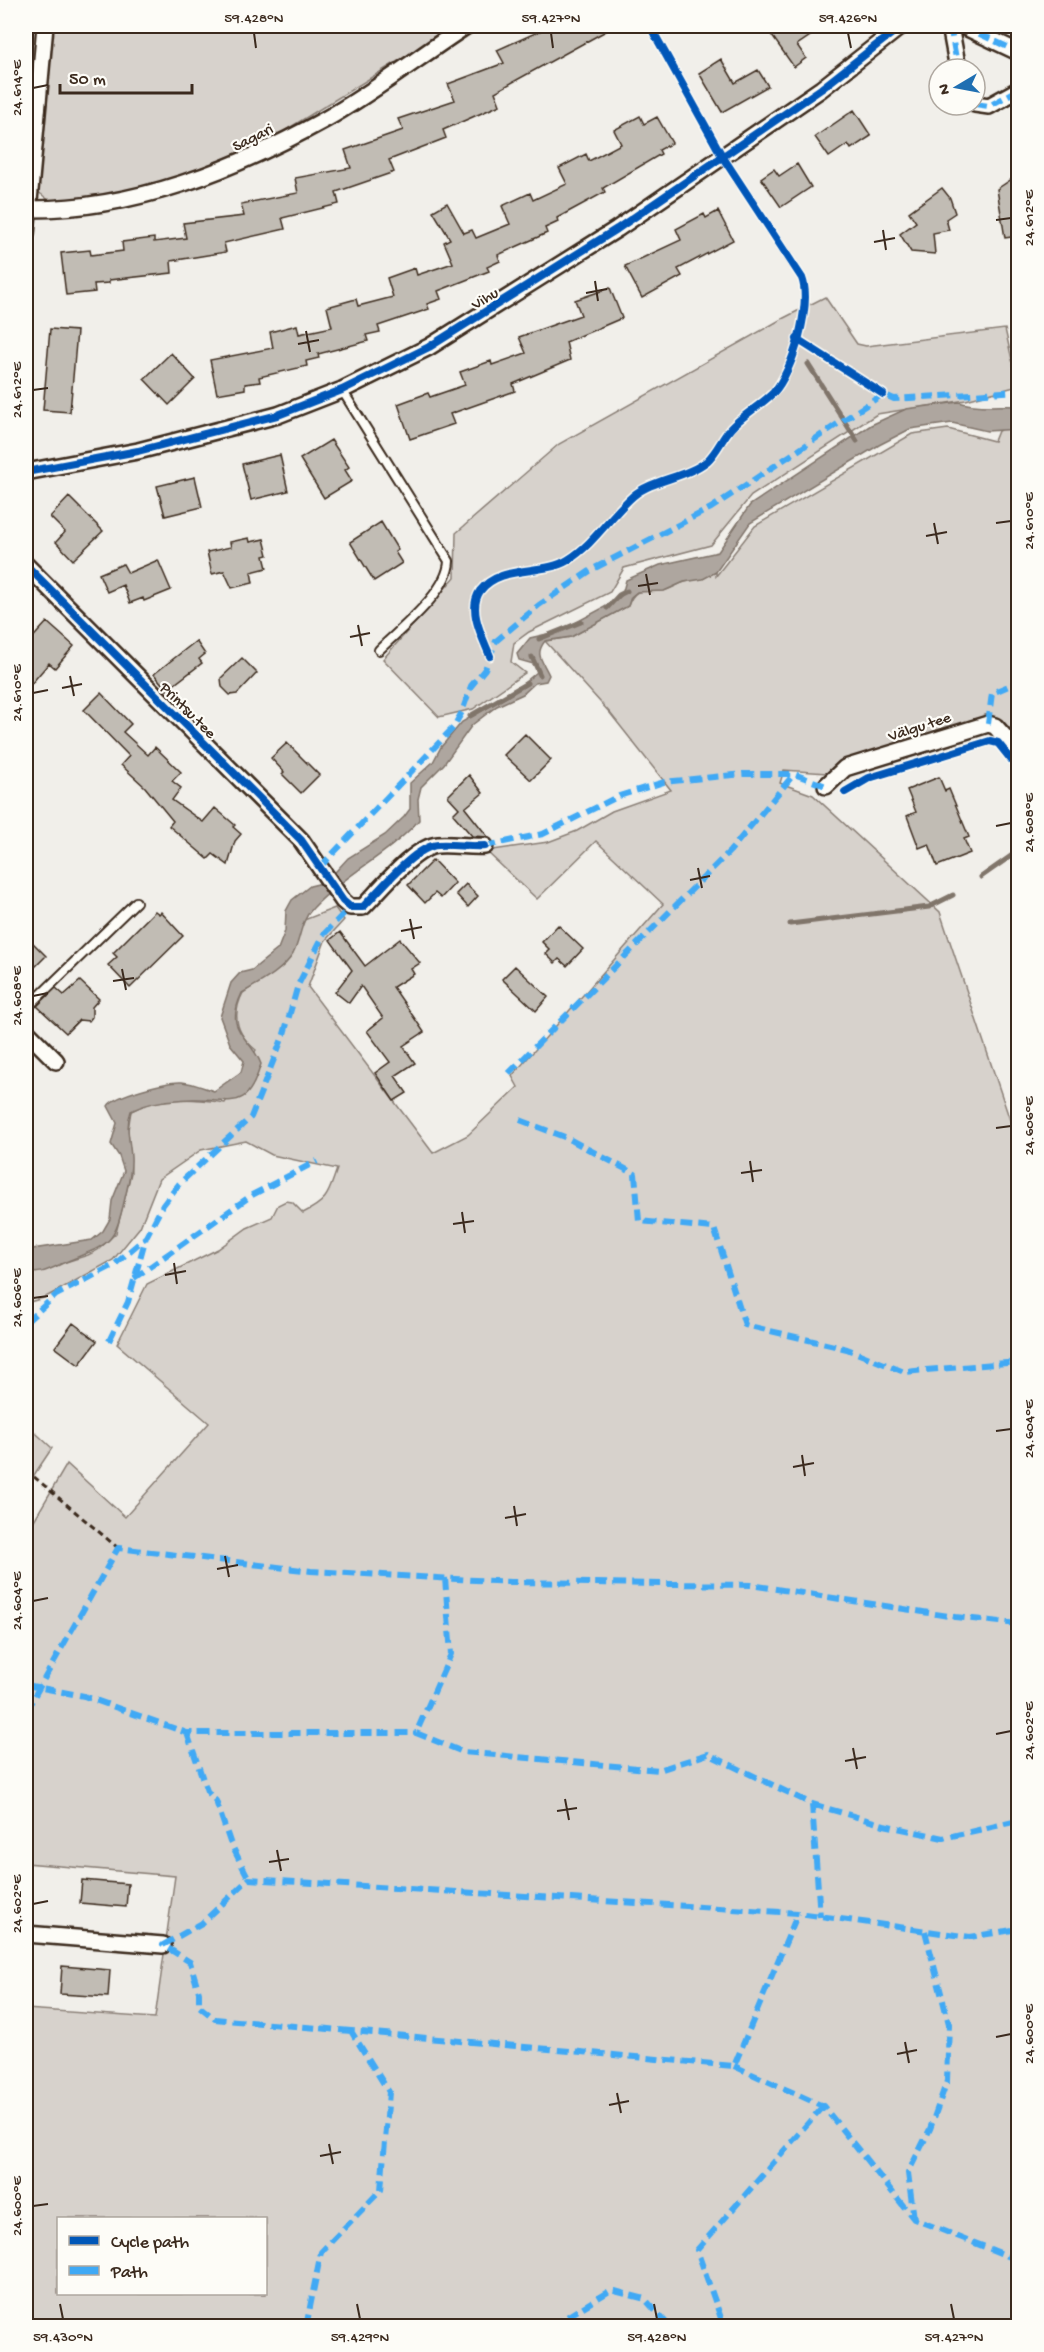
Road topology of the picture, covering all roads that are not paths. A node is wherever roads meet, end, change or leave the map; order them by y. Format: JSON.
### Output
{"nodes":[{"id":1,"x":45,"y":26,"type":"edge"},
{"id":2,"x":466,"y":26,"type":"edge"},
{"id":3,"x":901,"y":26,"type":"edge"},
{"id":4,"x":950,"y":26,"type":"edge"},
{"id":5,"x":963,"y":26,"type":"edge"},
{"id":6,"x":1018,"y":52,"type":"edge"},
{"id":7,"x":956,"y":57,"type":"edge"},
{"id":8,"x":1018,"y":90,"type":"edge"},
{"id":9,"x":987,"y":106,"type":"edge"},
{"id":10,"x":28,"y":209,"type":"junction"},
{"id":11,"x":26,"y":234,"type":"edge"},
{"id":12,"x":342,"y":390,"type":"junction"},
{"id":13,"x":26,"y":472,"type":"edge"},
{"id":14,"x":26,"y":566,"type":"edge"},
{"id":15,"x":379,"y":650,"type":"dead end"},
{"id":16,"x":1018,"y":752,"type":"edge"},
{"id":17,"x":826,"y":786,"type":"dead end"},
{"id":18,"x":485,"y":846,"type":"dead end"},
{"id":19,"x":136,"y":902,"type":"dead end"},
{"id":20,"x":26,"y":1009,"type":"edge"},
{"id":21,"x":26,"y":1031,"type":"edge"},
{"id":22,"x":56,"y":1062,"type":"dead end"},
{"id":23,"x":26,"y":1934,"type":"edge"},
{"id":24,"x":163,"y":1945,"type":"dead end"}],
"edges":[{"from":1,"to":10,"type":"street"},
{"from":2,"to":10,"type":"street","name":"Sagari"},
{"from":3,"to":12,"type":"street","name":"Vihu"},
{"from":4,"to":7,"type":"street"},
{"from":5,"to":6,"type":"street"},
{"from":8,"to":9,"type":"street"},
{"from":10,"to":11,"type":"street"},
{"from":12,"to":13,"type":"street","name":"Vihu"},
{"from":12,"to":15,"type":"lane"},
{"from":14,"to":18,"type":"street","name":"Printsu tee"},
{"from":16,"to":17,"type":"street","name":"Välgu tee"},
{"from":19,"to":20,"type":"lane"},
{"from":21,"to":22,"type":"street"},
{"from":23,"to":24,"type":"street"}]}
